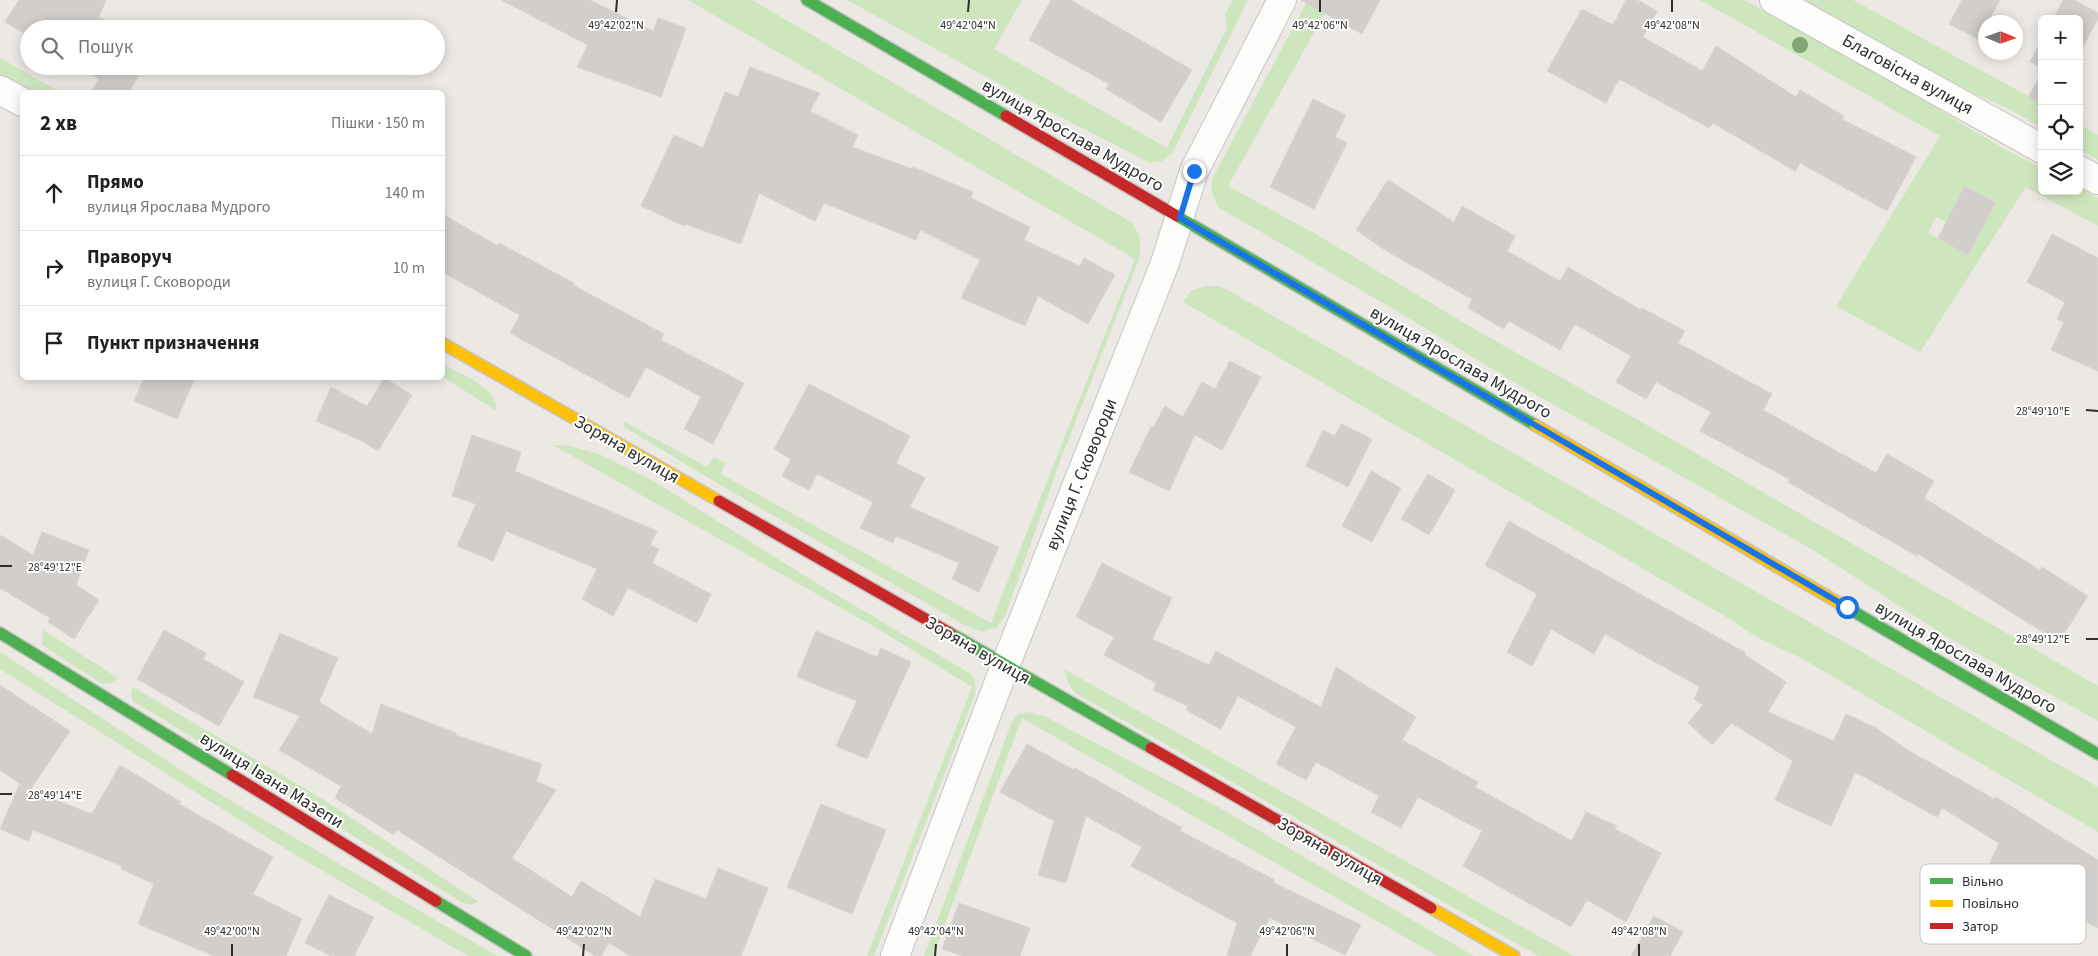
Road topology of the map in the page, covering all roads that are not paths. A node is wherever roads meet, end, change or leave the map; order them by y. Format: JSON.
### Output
{"nodes":[{"id":1,"x":807,"y":0,"type":"edge"},
{"id":2,"x":1282,"y":0,"type":"edge"},
{"id":3,"x":1774,"y":0,"type":"edge"},
{"id":4,"x":0,"y":90,"type":"edge"},
{"id":5,"x":20,"y":101,"type":"edge"},
{"id":6,"x":2038,"y":147,"type":"edge"},
{"id":7,"x":2083,"y":172,"type":"edge"},
{"id":8,"x":2098,"y":180,"type":"edge"},
{"id":9,"x":1180,"y":218,"type":"junction"},
{"id":10,"x":445,"y":345,"type":"edge"},
{"id":11,"x":0,"y":633,"type":"edge"},
{"id":12,"x":1006,"y":666,"type":"junction"},
{"id":13,"x":2098,"y":754,"type":"edge"},
{"id":14,"x":526,"y":956,"type":"edge"},
{"id":15,"x":895,"y":956,"type":"edge"},
{"id":16,"x":1514,"y":956,"type":"edge"}],
"edges":[{"from":1,"to":9,"type":"street","name":"вулиця Ярослава Мудрого"},
{"from":2,"to":9,"type":"street","name":"вулиця Г. Сковороди"},
{"from":3,"to":6,"type":"street","name":"Благовісна вулиця"},
{"from":4,"to":5,"type":"street"},
{"from":7,"to":8,"type":"street"},
{"from":9,"to":12,"type":"street","name":"вулиця Г. Сковороди"},
{"from":9,"to":13,"type":"street","name":"вулиця Ярослава Мудрого"},
{"from":10,"to":12,"type":"street","name":"Зоряна вулиця"},
{"from":11,"to":14,"type":"street","name":"вулиця Івана Мазепи"},
{"from":12,"to":15,"type":"street","name":"вулиця Г. Сковороди"},
{"from":12,"to":16,"type":"street","name":"Зоряна вулиця"}]}
